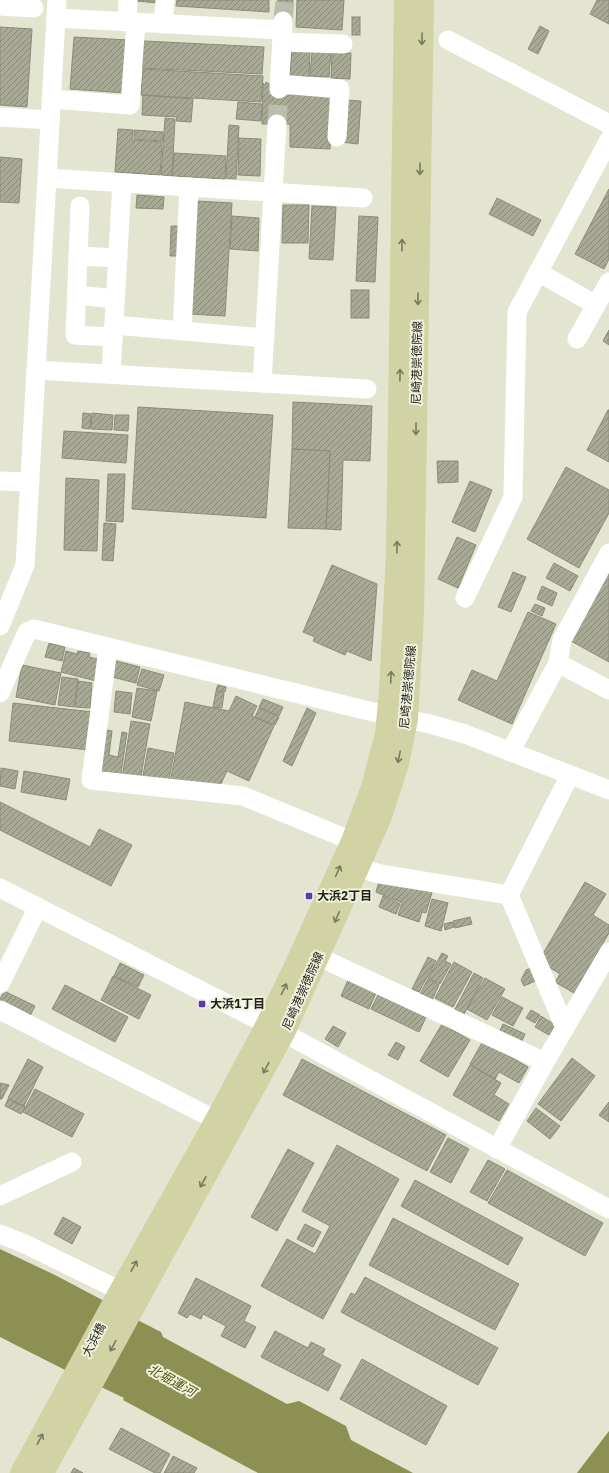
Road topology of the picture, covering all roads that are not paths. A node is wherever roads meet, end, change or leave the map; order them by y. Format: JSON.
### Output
{"nodes":[{"id":1,"x":128,"y":0,"type":"edge"},
{"id":2,"x":164,"y":0,"type":"edge"},
{"id":3,"x":405,"y":0,"type":"edge"},
{"id":4,"x":422,"y":0,"type":"edge"},
{"id":5,"x":0,"y":6,"type":"edge"},
{"id":6,"x":34,"y":8,"type":"dead end"},
{"id":7,"x":56,"y":9,"type":"edge"},
{"id":8,"x":131,"y":22,"type":"junction"},
{"id":9,"x":163,"y":24,"type":"junction"},
{"id":10,"x":283,"y":31,"type":"junction"},
{"id":11,"x":448,"y":40,"type":"dead end"},
{"id":12,"x":343,"y":44,"type":"dead end"},
{"id":13,"x":51,"y":99,"type":"junction"},
{"id":14,"x":0,"y":117,"type":"edge"},
{"id":15,"x":50,"y":120,"type":"junction"},
{"id":16,"x":277,"y":124,"type":"tunnel mouth"},
{"id":17,"x":609,"y":124,"type":"edge"},
{"id":18,"x":337,"y":137,"type":"dead end"},
{"id":19,"x":609,"y":140,"type":"edge"},
{"id":20,"x":47,"y":178,"type":"junction"},
{"id":21,"x":122,"y":183,"type":"junction"},
{"id":22,"x":189,"y":187,"type":"junction"},
{"id":23,"x":273,"y":192,"type":"junction"},
{"id":24,"x":363,"y":198,"type":"dead end"},
{"id":25,"x":80,"y":206,"type":"dead end"},
{"id":26,"x":78,"y":256,"type":"junction"},
{"id":27,"x":118,"y":258,"type":"junction"},
{"id":28,"x":538,"y":272,"type":"junction"},
{"id":29,"x":609,"y":282,"type":"edge"},
{"id":30,"x":76,"y":295,"type":"junction"},
{"id":31,"x":115,"y":298,"type":"junction"},
{"id":32,"x":596,"y":304,"type":"junction"},
{"id":33,"x":113,"y":331,"type":"junction"},
{"id":34,"x":182,"y":331,"type":"junction"},
{"id":35,"x":265,"y":338,"type":"junction"},
{"id":36,"x":577,"y":339,"type":"dead end"},
{"id":37,"x":36,"y":370,"type":"junction"},
{"id":38,"x":111,"y":374,"type":"junction"},
{"id":39,"x":262,"y":383,"type":"junction"},
{"id":40,"x":368,"y":389,"type":"dead end"},
{"id":41,"x":0,"y":481,"type":"edge"},
{"id":42,"x":30,"y":482,"type":"junction"},
{"id":43,"x":609,"y":553,"type":"edge"},
{"id":44,"x":7,"y":593,"type":"edge"},
{"id":45,"x":465,"y":598,"type":"dead end"},
{"id":46,"x":0,"y":626,"type":"edge"},
{"id":47,"x":108,"y":648,"type":"junction"},
{"id":48,"x":558,"y":663,"type":"junction"},
{"id":49,"x":609,"y":690,"type":"edge"},
{"id":50,"x":0,"y":693,"type":"edge"},
{"id":51,"x":398,"y":717,"type":"junction"},
{"id":52,"x":510,"y":752,"type":"junction"},
{"id":53,"x":570,"y":775,"type":"junction"},
{"id":54,"x":609,"y":790,"type":"edge"},
{"id":55,"x":352,"y":841,"type":"junction"},
{"id":56,"x":358,"y":868,"type":"junction"},
{"id":57,"x":0,"y":888,"type":"edge"},
{"id":58,"x":509,"y":895,"type":"junction"},
{"id":59,"x":38,"y":907,"type":"junction"},
{"id":60,"x":609,"y":952,"type":"edge"},
{"id":61,"x":319,"y":957,"type":"junction"},
{"id":62,"x":0,"y":984,"type":"edge"},
{"id":63,"x":0,"y":1010,"type":"edge"},
{"id":64,"x":565,"y":1028,"type":"junction"},
{"id":65,"x":276,"y":1029,"type":"junction"},
{"id":66,"x":545,"y":1062,"type":"junction"},
{"id":67,"x":216,"y":1120,"type":"junction"},
{"id":68,"x":497,"y":1149,"type":"junction"},
{"id":69,"x":72,"y":1162,"type":"dead end"},
{"id":70,"x":0,"y":1196,"type":"edge"},
{"id":71,"x":609,"y":1209,"type":"edge"},
{"id":72,"x":0,"y":1234,"type":"edge"},
{"id":73,"x":126,"y":1300,"type":"junction"},
{"id":74,"x":81,"y":1384,"type":"junction"},
{"id":75,"x":21,"y":1473,"type":"edge"},
{"id":76,"x":43,"y":1473,"type":"edge"}],
"edges":[{"from":1,"to":8,"type":"street"},
{"from":2,"to":9,"type":"street"},
{"from":51,"to":3,"type":"main road","name":"尼崎港崇徳院線","one_way":true},
{"from":4,"to":51,"type":"main road","name":"尼崎港崇徳院線","one_way":true},
{"from":5,"to":6,"type":"street"},
{"from":7,"to":8,"type":"street"},
{"from":7,"to":13,"type":"street"},
{"from":8,"to":9,"type":"street"},
{"from":8,"to":13,"type":"street"},
{"from":9,"to":10,"type":"street"},
{"from":10,"to":12,"type":"street"},
{"from":10,"to":18,"type":"street"},
{"from":11,"to":17,"type":"street"},
{"from":13,"to":15,"type":"street"},
{"from":14,"to":15,"type":"street"},
{"from":15,"to":20,"type":"street"},
{"from":16,"to":23,"type":"street"},
{"from":19,"to":28,"type":"street"},
{"from":20,"to":21,"type":"street"},
{"from":20,"to":37,"type":"street"},
{"from":21,"to":22,"type":"street"},
{"from":21,"to":27,"type":"street"},
{"from":22,"to":23,"type":"street"},
{"from":22,"to":34,"type":"street"},
{"from":23,"to":24,"type":"street"},
{"from":23,"to":35,"type":"street"},
{"from":25,"to":26,"type":"street"},
{"from":26,"to":27,"type":"street"},
{"from":26,"to":30,"type":"street"},
{"from":27,"to":31,"type":"street"},
{"from":28,"to":32,"type":"street"},
{"from":28,"to":45,"type":"street"},
{"from":29,"to":32,"type":"street"},
{"from":30,"to":31,"type":"street"},
{"from":30,"to":33,"type":"street"},
{"from":31,"to":33,"type":"street"},
{"from":32,"to":36,"type":"street"},
{"from":33,"to":34,"type":"street"},
{"from":33,"to":38,"type":"street"},
{"from":34,"to":35,"type":"street"},
{"from":35,"to":39,"type":"street"},
{"from":37,"to":38,"type":"street"},
{"from":37,"to":42,"type":"street"},
{"from":38,"to":39,"type":"street"},
{"from":39,"to":40,"type":"street"},
{"from":41,"to":42,"type":"street"},
{"from":42,"to":44,"type":"street"},
{"from":43,"to":48,"type":"street"},
{"from":44,"to":46,"type":"street"},
{"from":47,"to":50,"type":"street"},
{"from":47,"to":51,"type":"street"},
{"from":47,"to":55,"type":"street"},
{"from":48,"to":49,"type":"street"},
{"from":48,"to":52,"type":"street"},
{"from":51,"to":52,"type":"street"},
{"from":51,"to":55,"type":"main road","name":"尼崎港崇徳院線"},
{"from":51,"to":56,"type":"main road","name":"尼崎港崇徳院線","one_way":true},
{"from":52,"to":53,"type":"street"},
{"from":53,"to":54,"type":"street"},
{"from":53,"to":58,"type":"street"},
{"from":65,"to":55,"type":"main road","name":"尼崎港崇徳院線","one_way":true},
{"from":56,"to":58,"type":"street"},
{"from":56,"to":61,"type":"main road","name":"尼崎港崇徳院線","one_way":true},
{"from":57,"to":59,"type":"street"},
{"from":58,"to":64,"type":"street"},
{"from":59,"to":62,"type":"street"},
{"from":59,"to":65,"type":"street"},
{"from":60,"to":64,"type":"street"},
{"from":61,"to":65,"type":"main road","name":"尼崎港崇徳院線"},
{"from":61,"to":66,"type":"street"},
{"from":63,"to":67,"type":"street"},
{"from":64,"to":66,"type":"street"},
{"from":65,"to":67,"type":"main road","name":"尼崎港崇徳院線"},
{"from":65,"to":68,"type":"street"},
{"from":65,"to":73,"type":"main road","name":"尼崎港崇徳院線","one_way":true},
{"from":66,"to":68,"type":"street"},
{"from":73,"to":67,"type":"main road","name":"尼崎港崇徳院線","one_way":true},
{"from":68,"to":71,"type":"street"},
{"from":69,"to":70,"type":"street"},
{"from":72,"to":73,"type":"street"},
{"from":73,"to":74,"type":"main road","name":"大浜橋"},
{"from":75,"to":74,"type":"main road","one_way":true},
{"from":74,"to":76,"type":"main road"}]}
